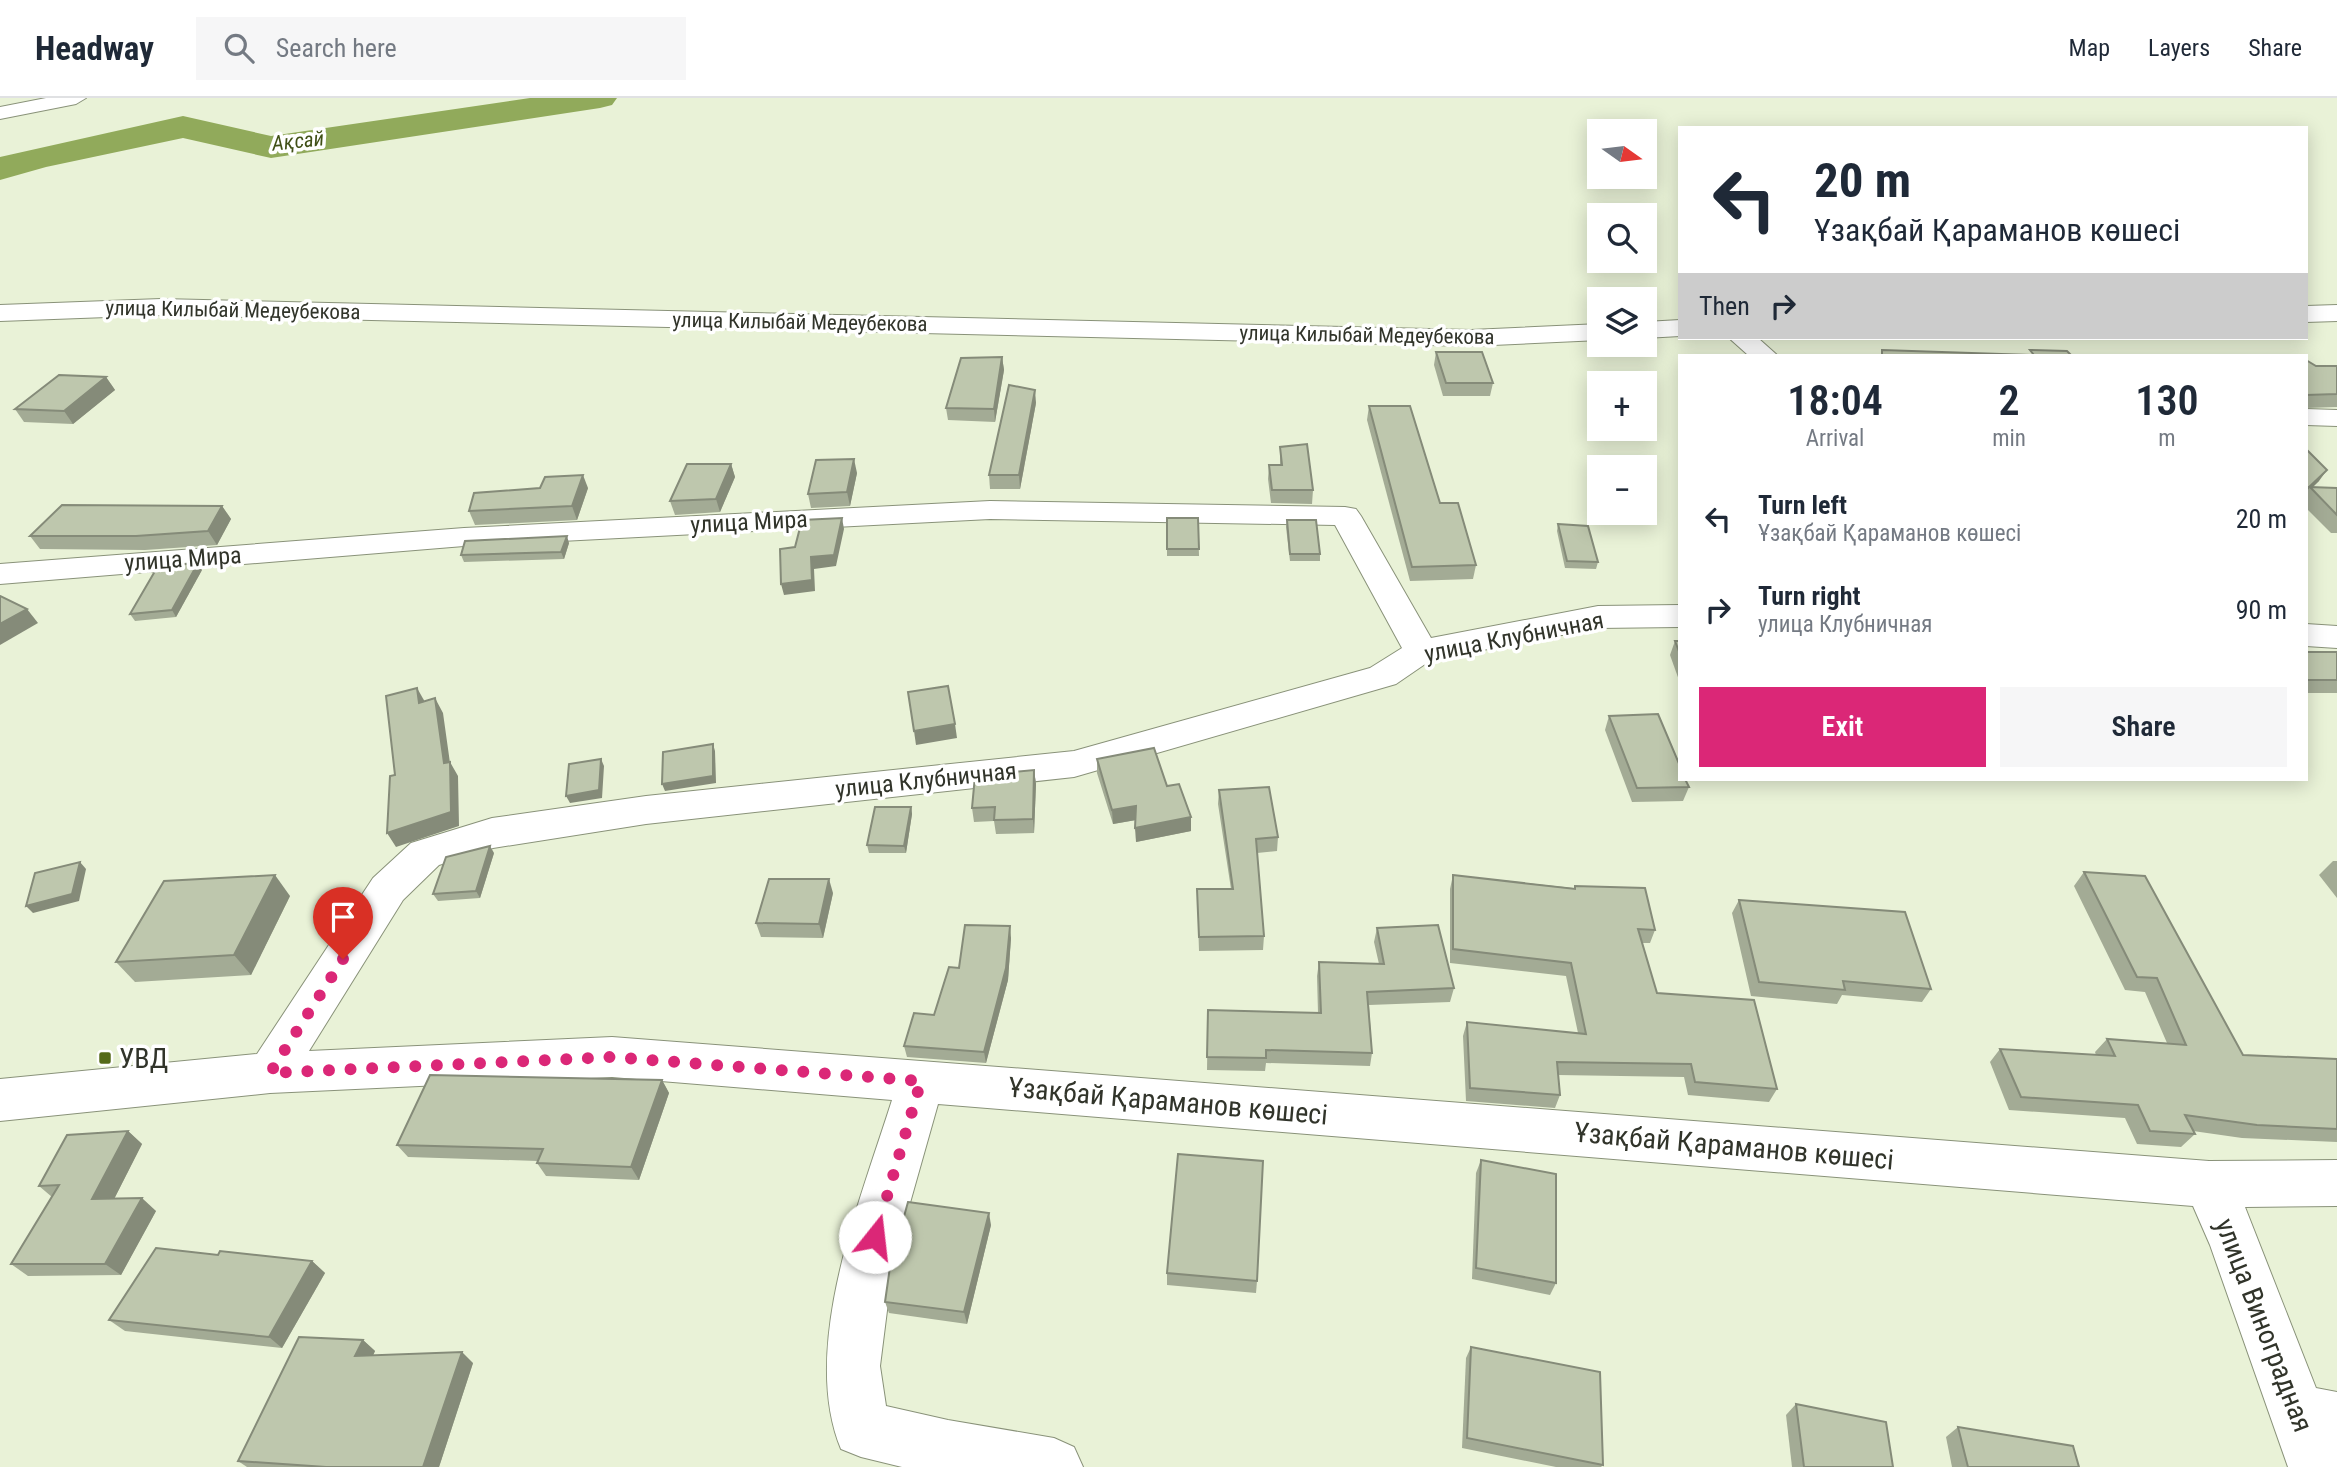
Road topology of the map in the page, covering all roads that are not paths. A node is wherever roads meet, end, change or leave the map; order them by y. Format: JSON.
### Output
{"nodes":[{"id":1,"x":76,"y":98,"type":"edge"},
{"id":2,"x":0,"y":113,"type":"edge"},
{"id":3,"x":0,"y":313,"type":"edge"},
{"id":4,"x":2337,"y":313,"type":"edge"},
{"id":5,"x":2308,"y":314,"type":"edge"},
{"id":6,"x":1678,"y":328,"type":"edge"},
{"id":7,"x":1657,"y":329,"type":"edge"},
{"id":8,"x":1587,"y":333,"type":"edge"},
{"id":9,"x":1745,"y":340,"type":"edge"},
{"id":10,"x":1763,"y":354,"type":"edge"},
{"id":11,"x":2308,"y":417,"type":"edge"},
{"id":12,"x":2337,"y":418,"type":"edge"},
{"id":13,"x":0,"y":574,"type":"edge"},
{"id":14,"x":1678,"y":616,"type":"edge"},
{"id":15,"x":2308,"y":635,"type":"edge"},
{"id":16,"x":2337,"y":637,"type":"edge"},
{"id":17,"x":1421,"y":651,"type":"junction"},
{"id":18,"x":270,"y":1073,"type":"junction"},
{"id":19,"x":921,"y":1081,"type":"junction"},
{"id":20,"x":18,"y":1097,"type":"edge"},
{"id":21,"x":0,"y":1126,"type":"edge"},
{"id":22,"x":2209,"y":1184,"type":"junction"},
{"id":23,"x":2337,"y":1184,"type":"edge"},
{"id":24,"x":2317,"y":1417,"type":"edge"},
{"id":25,"x":1054,"y":1467,"type":"edge"},
{"id":26,"x":2317,"y":1467,"type":"edge"}],
"edges":[{"from":1,"to":2,"type":"street"},
{"from":3,"to":8,"type":"street","name":"улица Килыбай Медеубекова"},
{"from":4,"to":5,"type":"street"},
{"from":6,"to":7,"type":"street"},
{"from":9,"to":10,"type":"street"},
{"from":11,"to":12,"type":"street"},
{"from":13,"to":17,"type":"street","name":"улица Мира"},
{"from":14,"to":17,"type":"street","name":"улица Клубничная"},
{"from":15,"to":16,"type":"street"},
{"from":17,"to":18,"type":"street","name":"улица Клубничная"},
{"from":18,"to":19,"type":"street","name":"Ұзақбай Қараманов көшесі"},
{"from":18,"to":20,"type":"street","name":"Ұзақбай Қараманов көшесі"},
{"from":19,"to":22,"type":"street","name":"Ұзақбай Қараманов көшесі"},
{"from":19,"to":25,"type":"street"},
{"from":20,"to":21,"type":"street"},
{"from":22,"to":23,"type":"street","name":"Ұзақбай Қараманов көшесі"},
{"from":22,"to":24,"type":"street","name":"улица Виноградная"},
{"from":24,"to":26,"type":"street","name":"улица Виноградная"}]}
